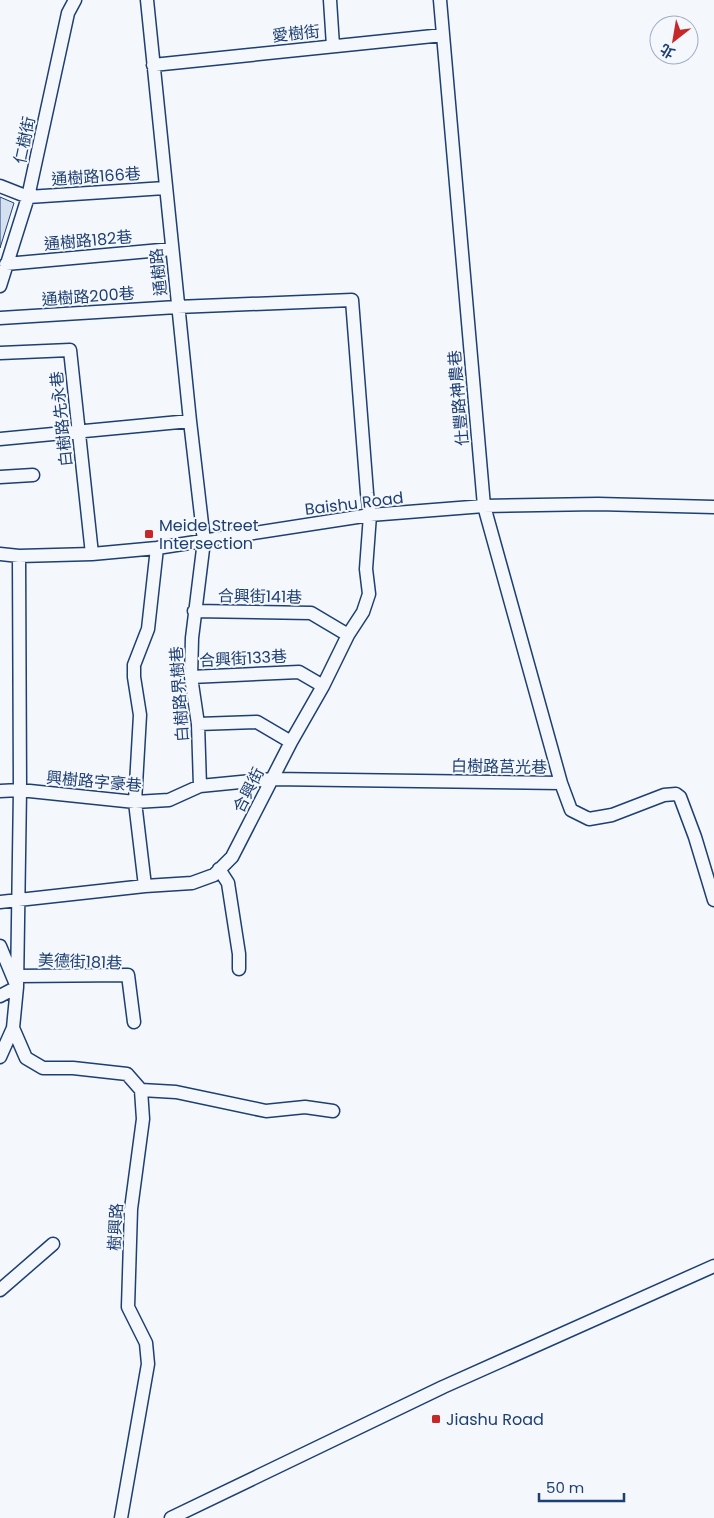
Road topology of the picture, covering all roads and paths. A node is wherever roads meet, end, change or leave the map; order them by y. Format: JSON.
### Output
{"nodes":[{"id":1,"x":75,"y":0,"type":"edge"},
{"id":2,"x":147,"y":0,"type":"edge"},
{"id":3,"x":330,"y":0,"type":"edge"},
{"id":4,"x":440,"y":0,"type":"edge"},
{"id":5,"x":443,"y":35,"type":"junction"},
{"id":6,"x":333,"y":46,"type":"junction"},
{"id":7,"x":153,"y":65,"type":"junction"},
{"id":8,"x":0,"y":186,"type":"edge"},
{"id":9,"x":165,"y":188,"type":"junction"},
{"id":10,"x":28,"y":197,"type":"junction"},
{"id":11,"x":172,"y":249,"type":"junction"},
{"id":12,"x":6,"y":264,"type":"junction"},
{"id":13,"x":0,"y":286,"type":"edge"},
{"id":14,"x":177,"y":307,"type":"junction"},
{"id":15,"x":0,"y":318,"type":"edge"},
{"id":16,"x":0,"y":353,"type":"edge"},
{"id":17,"x":190,"y":421,"type":"junction"},
{"id":18,"x":78,"y":431,"type":"junction"},
{"id":19,"x":0,"y":439,"type":"edge"},
{"id":20,"x":33,"y":476,"type":"dead end"},
{"id":21,"x":0,"y":477,"type":"edge"},
{"id":22,"x":484,"y":506,"type":"junction"},
{"id":23,"x":714,"y":507,"type":"edge"},
{"id":24,"x":370,"y":515,"type":"junction"},
{"id":25,"x":204,"y":541,"type":"junction"},
{"id":26,"x":157,"y":548,"type":"junction"},
{"id":27,"x":0,"y":554,"type":"edge"},
{"id":28,"x":92,"y":554,"type":"junction"},
{"id":29,"x":19,"y":556,"type":"junction"},
{"id":30,"x":194,"y":611,"type":"junction"},
{"id":31,"x":348,"y":635,"type":"junction"},
{"id":32,"x":191,"y":677,"type":"junction"},
{"id":33,"x":323,"y":686,"type":"junction"},
{"id":34,"x":198,"y":724,"type":"junction"},
{"id":35,"x":291,"y":742,"type":"junction"},
{"id":36,"x":272,"y":779,"type":"junction"},
{"id":37,"x":561,"y":784,"type":"junction"},
{"id":38,"x":200,"y":786,"type":"junction"},
{"id":39,"x":20,"y":790,"type":"junction"},
{"id":40,"x":0,"y":791,"type":"edge"},
{"id":41,"x":135,"y":802,"type":"junction"},
{"id":42,"x":220,"y":869,"type":"junction"},
{"id":43,"x":145,"y":886,"type":"junction"},
{"id":44,"x":19,"y":900,"type":"junction"},
{"id":45,"x":714,"y":900,"type":"edge"},
{"id":46,"x":0,"y":902,"type":"edge"},
{"id":47,"x":0,"y":946,"type":"edge"},
{"id":48,"x":240,"y":969,"type":"dead end"},
{"id":49,"x":17,"y":981,"type":"junction"},
{"id":50,"x":0,"y":996,"type":"edge"},
{"id":51,"x":134,"y":1022,"type":"dead end"},
{"id":52,"x":12,"y":1028,"type":"junction"},
{"id":53,"x":0,"y":1057,"type":"edge"},
{"id":54,"x":141,"y":1090,"type":"junction"},
{"id":55,"x":332,"y":1112,"type":"dead end"},
{"id":56,"x":53,"y":1244,"type":"dead end"},
{"id":57,"x":714,"y":1266,"type":"edge"},
{"id":58,"x":0,"y":1290,"type":"edge"},
{"id":59,"x":121,"y":1518,"type":"edge"},
{"id":60,"x":171,"y":1518,"type":"edge"}],
"edges":[{"from":1,"to":10,"type":"street","name":"仁樹街"},
{"from":2,"to":7,"type":"street","name":"通樹路"},
{"from":3,"to":6,"type":"street"},
{"from":4,"to":5,"type":"street","name":"仕豐路神農巷"},
{"from":5,"to":6,"type":"street","name":"愛樹街"},
{"from":5,"to":22,"type":"street","name":"仕豐路神農巷"},
{"from":6,"to":7,"type":"street","name":"愛樹街"},
{"from":7,"to":9,"type":"street","name":"通樹路"},
{"from":8,"to":10,"type":"street","name":"通樹路166巷"},
{"from":9,"to":10,"type":"street","name":"通樹路166巷"},
{"from":9,"to":11,"type":"street","name":"通樹路"},
{"from":10,"to":12,"type":"street","name":"仁樹街"},
{"from":11,"to":12,"type":"street","name":"通樹路182巷"},
{"from":11,"to":14,"type":"street","name":"通樹路"},
{"from":12,"to":13,"type":"street","name":"仁樹街"},
{"from":14,"to":15,"type":"street","name":"通樹路200巷"},
{"from":14,"to":17,"type":"street","name":"通樹路"},
{"from":14,"to":24,"type":"street","name":"通樹路200巷"},
{"from":16,"to":18,"type":"street","name":"白樹路先永巷"},
{"from":17,"to":18,"type":"street"},
{"from":17,"to":25,"type":"street","name":"通樹路"},
{"from":18,"to":19,"type":"street"},
{"from":18,"to":28,"type":"street","name":"白樹路先永巷"},
{"from":20,"to":21,"type":"street"},
{"from":22,"to":23,"type":"street","name":"Baishu Road"},
{"from":22,"to":24,"type":"street","name":"Baishu Road"},
{"from":22,"to":37,"type":"street","name":"仕豐路神農巷"},
{"from":24,"to":25,"type":"street","name":"Baishu Road"},
{"from":24,"to":31,"type":"street","name":"合興街"},
{"from":25,"to":26,"type":"street","name":"Baishu Road"},
{"from":25,"to":30,"type":"street","name":"白樹路界樹巷"},
{"from":26,"to":28,"type":"street","name":"Baishu Road"},
{"from":26,"to":41,"type":"street"},
{"from":27,"to":29,"type":"street","name":"Baishu Road"},
{"from":28,"to":29,"type":"street","name":"Baishu Road"},
{"from":29,"to":39,"type":"street"},
{"from":30,"to":31,"type":"street","name":"合興街141巷"},
{"from":30,"to":32,"type":"street","name":"白樹路界樹巷"},
{"from":31,"to":33,"type":"street","name":"合興街"},
{"from":32,"to":33,"type":"street","name":"合興街133巷"},
{"from":32,"to":34,"type":"street","name":"白樹路界樹巷"},
{"from":33,"to":35,"type":"street","name":"合興街"},
{"from":34,"to":35,"type":"street"},
{"from":34,"to":38,"type":"street","name":"白樹路界樹巷"},
{"from":35,"to":36,"type":"street","name":"合興街"},
{"from":36,"to":37,"type":"street","name":"白樹路莒光巷"},
{"from":36,"to":38,"type":"street","name":"興樹路字豪巷"},
{"from":36,"to":42,"type":"street","name":"合興街"},
{"from":37,"to":45,"type":"street","name":"白樹路莒光巷"},
{"from":38,"to":41,"type":"street","name":"興樹路字豪巷"},
{"from":39,"to":40,"type":"street","name":"興樹路字豪巷"},
{"from":39,"to":41,"type":"street","name":"興樹路字豪巷"},
{"from":39,"to":44,"type":"street"},
{"from":41,"to":43,"type":"street"},
{"from":42,"to":43,"type":"street","name":"合興街"},
{"from":42,"to":48,"type":"street"},
{"from":43,"to":44,"type":"street","name":"合興街"},
{"from":44,"to":46,"type":"street","name":"合興街"},
{"from":44,"to":49,"type":"street"},
{"from":47,"to":49,"type":"street"},
{"from":49,"to":50,"type":"street"},
{"from":49,"to":51,"type":"street","name":"美德街181巷"},
{"from":49,"to":52,"type":"street"},
{"from":52,"to":53,"type":"street"},
{"from":52,"to":54,"type":"street"},
{"from":54,"to":55,"type":"street"},
{"from":54,"to":59,"type":"street","name":"樹興路"},
{"from":56,"to":58,"type":"street"},
{"from":57,"to":60,"type":"street"}]}
